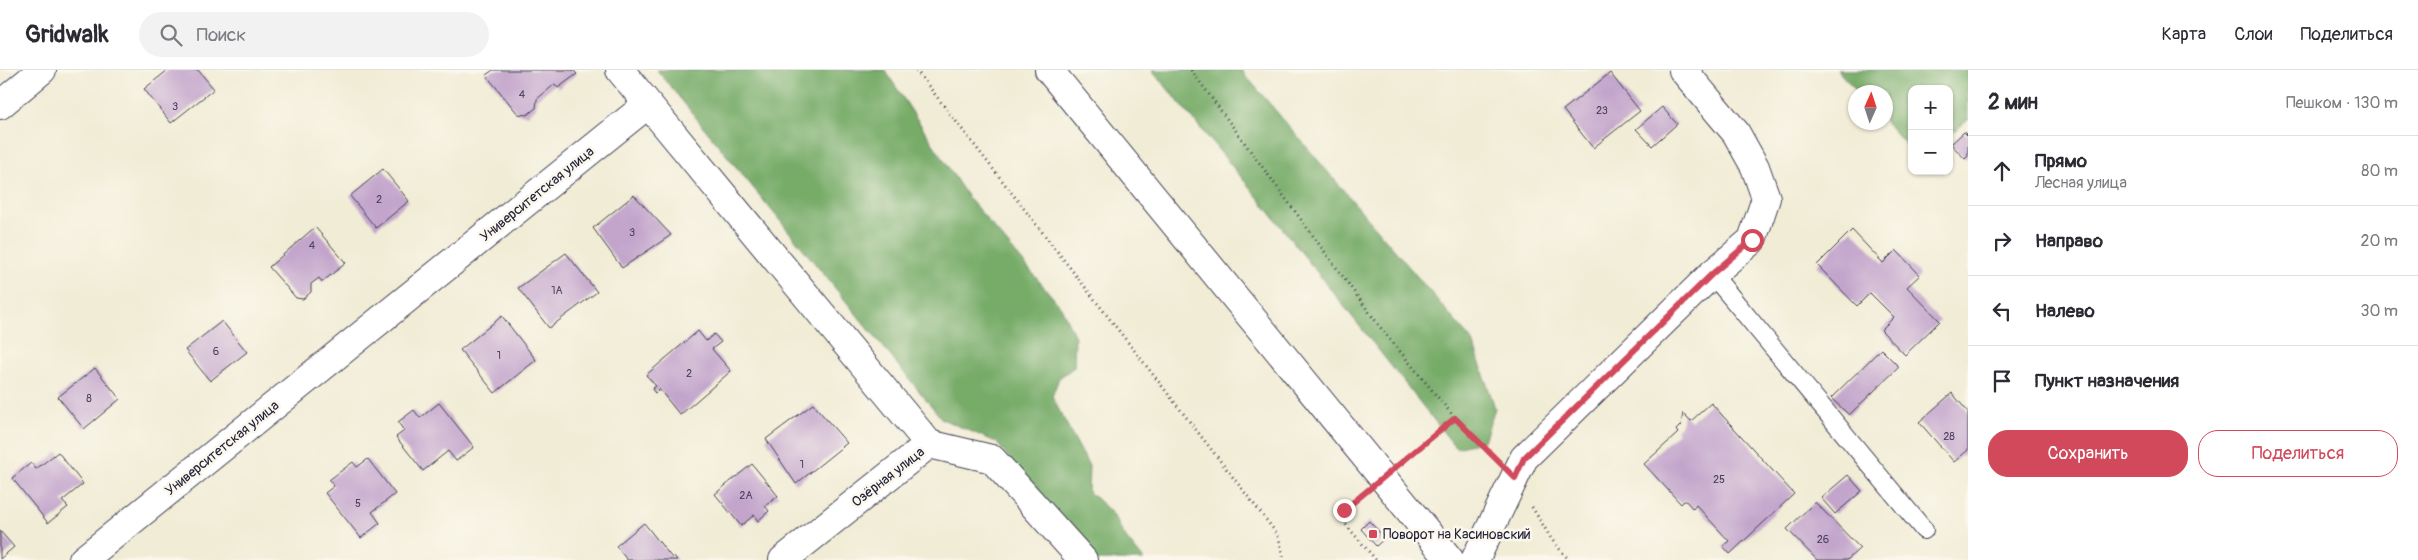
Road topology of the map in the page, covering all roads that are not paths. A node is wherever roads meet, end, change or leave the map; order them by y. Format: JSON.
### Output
{"nodes":[{"id":1,"x":42,"y":70,"type":"edge"},
{"id":2,"x":620,"y":70,"type":"edge"},
{"id":3,"x":1049,"y":70,"type":"edge"},
{"id":4,"x":1683,"y":70,"type":"edge"},
{"id":5,"x":648,"y":104,"type":"junction"},
{"id":6,"x":0,"y":105,"type":"edge"},
{"id":7,"x":1712,"y":274,"type":"junction"},
{"id":8,"x":929,"y":444,"type":"junction"},
{"id":9,"x":1924,"y":530,"type":"dead end"},
{"id":10,"x":83,"y":560,"type":"edge"},
{"id":11,"x":783,"y":560,"type":"edge"},
{"id":12,"x":1083,"y":560,"type":"edge"},
{"id":13,"x":1450,"y":560,"type":"edge"},
{"id":14,"x":1475,"y":560,"type":"edge"}],
"edges":[{"from":1,"to":6,"type":"street"},
{"from":2,"to":5,"type":"street"},
{"from":3,"to":13,"type":"street"},
{"from":4,"to":7,"type":"street"},
{"from":5,"to":8,"type":"street"},
{"from":5,"to":10,"type":"street","name":"Университетская улица"},
{"from":7,"to":9,"type":"lane"},
{"from":7,"to":14,"type":"street"},
{"from":8,"to":11,"type":"street","name":"Озёрная улица"},
{"from":8,"to":12,"type":"street","name":"Озёрная улица"}]}
